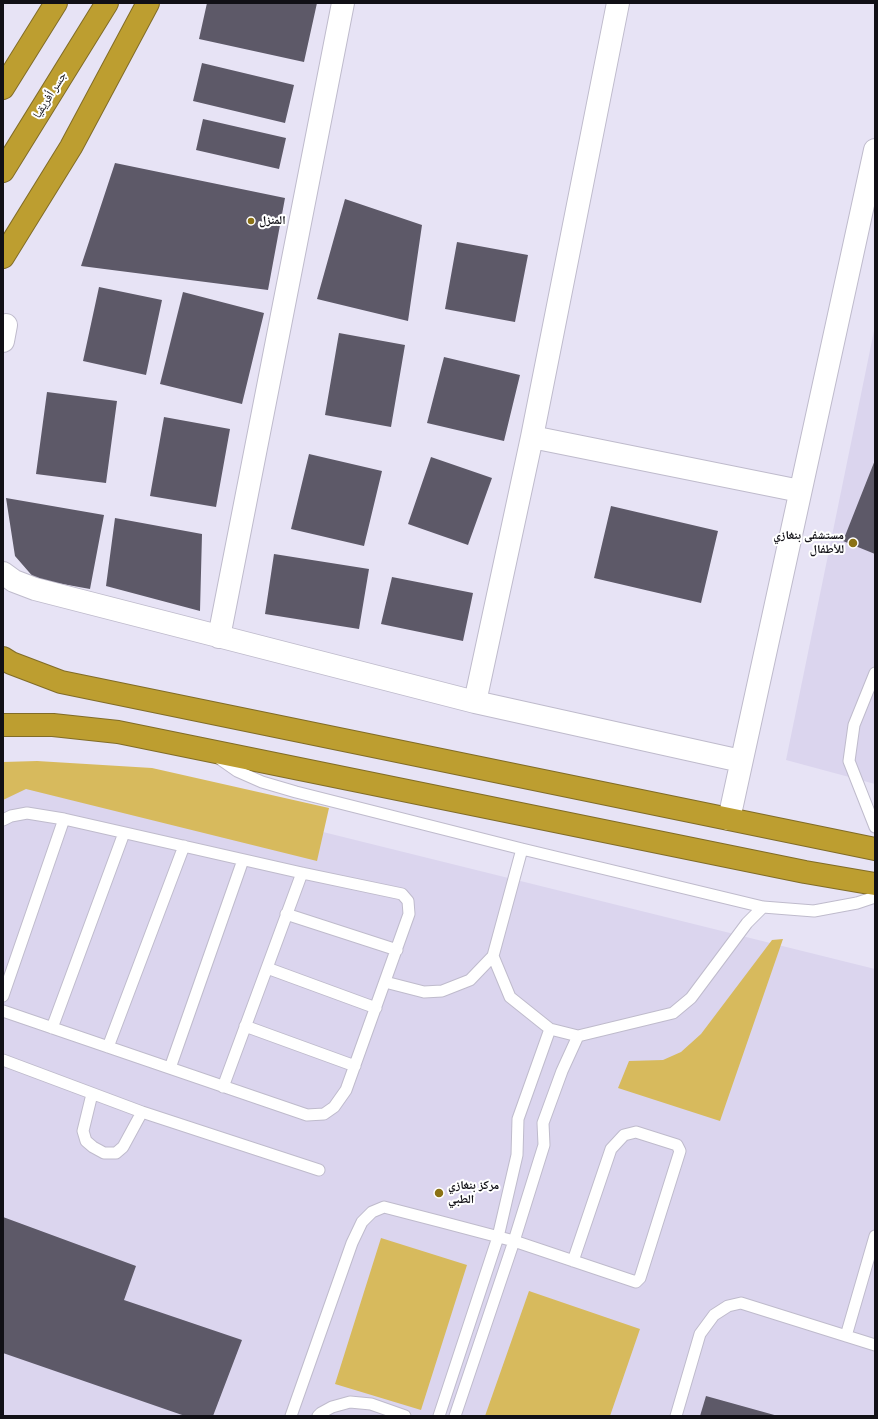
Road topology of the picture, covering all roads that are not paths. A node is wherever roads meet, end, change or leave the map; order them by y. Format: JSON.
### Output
{"nodes":[{"id":1,"x":56,"y":3,"type":"edge"},
{"id":2,"x":148,"y":3,"type":"edge"},
{"id":3,"x":343,"y":3,"type":"edge"},
{"id":4,"x":618,"y":3,"type":"edge"},
{"id":5,"x":102,"y":11,"type":"edge"},
{"id":6,"x":3,"y":88,"type":"edge"},
{"id":7,"x":875,"y":150,"type":"edge"},
{"id":8,"x":3,"y":172,"type":"edge"},
{"id":9,"x":3,"y":257,"type":"edge"},
{"id":10,"x":532,"y":437,"type":"junction"},
{"id":11,"x":800,"y":491,"type":"junction"},
{"id":12,"x":3,"y":573,"type":"edge"},
{"id":13,"x":219,"y":637,"type":"junction"},
{"id":14,"x":3,"y":658,"type":"edge"},
{"id":15,"x":875,"y":673,"type":"edge"},
{"id":16,"x":475,"y":702,"type":"junction"},
{"id":17,"x":3,"y":725,"type":"edge"},
{"id":18,"x":208,"y":751,"type":"junction"},
{"id":19,"x":741,"y":761,"type":"junction"},
{"id":20,"x":729,"y":818,"type":"junction"},
{"id":21,"x":64,"y":819,"type":"junction"},
{"id":22,"x":3,"y":820,"type":"edge"},
{"id":23,"x":875,"y":827,"type":"edge"},
{"id":24,"x":124,"y":833,"type":"junction"},
{"id":25,"x":184,"y":846,"type":"junction"},
{"id":26,"x":522,"y":849,"type":"junction"},
{"id":27,"x":875,"y":849,"type":"edge"},
{"id":28,"x":243,"y":860,"type":"junction"},
{"id":29,"x":302,"y":873,"type":"junction"},
{"id":30,"x":875,"y":884,"type":"edge"},
{"id":31,"x":875,"y":897,"type":"edge"},
{"id":32,"x":763,"y":907,"type":"junction"},
{"id":33,"x":286,"y":914,"type":"junction"},
{"id":34,"x":397,"y":950,"type":"junction"},
{"id":35,"x":493,"y":956,"type":"junction"},
{"id":36,"x":267,"y":968,"type":"junction"},
{"id":37,"x":385,"y":982,"type":"junction"},
{"id":38,"x":3,"y":996,"type":"edge"},
{"id":39,"x":376,"y":1008,"type":"junction"},
{"id":40,"x":3,"y":1011,"type":"edge"},
{"id":41,"x":245,"y":1026,"type":"junction"},
{"id":42,"x":52,"y":1028,"type":"junction"},
{"id":43,"x":550,"y":1029,"type":"junction"},
{"id":44,"x":578,"y":1036,"type":"junction"},
{"id":45,"x":108,"y":1047,"type":"junction"},
{"id":46,"x":3,"y":1060,"type":"edge"},
{"id":47,"x":355,"y":1066,"type":"junction"},
{"id":48,"x":170,"y":1068,"type":"junction"},
{"id":49,"x":223,"y":1087,"type":"junction"},
{"id":50,"x":92,"y":1094,"type":"junction"},
{"id":51,"x":142,"y":1112,"type":"junction"},
{"id":52,"x":319,"y":1170,"type":"dead end"},
{"id":53,"x":875,"y":1236,"type":"edge"},
{"id":54,"x":498,"y":1237,"type":"junction"},
{"id":55,"x":514,"y":1241,"type":"junction"},
{"id":56,"x":573,"y":1261,"type":"junction"},
{"id":57,"x":846,"y":1336,"type":"junction"},
{"id":58,"x":875,"y":1345,"type":"edge"},
{"id":59,"x":291,"y":1416,"type":"edge"},
{"id":60,"x":318,"y":1416,"type":"edge"},
{"id":61,"x":405,"y":1416,"type":"edge"},
{"id":62,"x":439,"y":1416,"type":"edge"},
{"id":63,"x":455,"y":1416,"type":"edge"},
{"id":64,"x":676,"y":1416,"type":"edge"}],
"edges":[{"from":1,"to":6,"type":"highway"},
{"from":2,"to":9,"type":"highway"},
{"from":3,"to":13,"type":"street"},
{"from":4,"to":10,"type":"street"},
{"from":5,"to":8,"type":"highway","name":"جسر أفريقيا"},
{"from":7,"to":11,"type":"street"},
{"from":10,"to":11,"type":"street"},
{"from":10,"to":16,"type":"street"},
{"from":11,"to":19,"type":"street"},
{"from":12,"to":13,"type":"street"},
{"from":13,"to":16,"type":"street"},
{"from":14,"to":20,"type":"highway"},
{"from":15,"to":23,"type":"lane"},
{"from":16,"to":19,"type":"street"},
{"from":17,"to":18,"type":"highway"},
{"from":18,"to":26,"type":"lane"},
{"from":18,"to":30,"type":"highway"},
{"from":19,"to":20,"type":"street"},
{"from":20,"to":27,"type":"highway"},
{"from":21,"to":22,"type":"lane"},
{"from":21,"to":24,"type":"lane"},
{"from":21,"to":38,"type":"lane"},
{"from":24,"to":25,"type":"lane"},
{"from":24,"to":42,"type":"lane"},
{"from":25,"to":28,"type":"lane"},
{"from":25,"to":45,"type":"lane"},
{"from":26,"to":32,"type":"lane"},
{"from":26,"to":35,"type":"lane"},
{"from":28,"to":29,"type":"lane"},
{"from":28,"to":48,"type":"lane"},
{"from":29,"to":33,"type":"lane"},
{"from":29,"to":34,"type":"lane"},
{"from":31,"to":32,"type":"lane"},
{"from":32,"to":44,"type":"lane"},
{"from":33,"to":34,"type":"lane"},
{"from":33,"to":36,"type":"lane"},
{"from":34,"to":37,"type":"lane"},
{"from":35,"to":37,"type":"lane"},
{"from":35,"to":43,"type":"lane"},
{"from":36,"to":39,"type":"lane"},
{"from":36,"to":41,"type":"lane"},
{"from":37,"to":39,"type":"lane"},
{"from":39,"to":47,"type":"lane"},
{"from":40,"to":42,"type":"lane"},
{"from":41,"to":47,"type":"lane"},
{"from":41,"to":49,"type":"lane"},
{"from":42,"to":45,"type":"lane"},
{"from":43,"to":44,"type":"lane"},
{"from":43,"to":54,"type":"lane"},
{"from":44,"to":55,"type":"lane"},
{"from":45,"to":48,"type":"lane"},
{"from":46,"to":50,"type":"lane"},
{"from":47,"to":49,"type":"lane"},
{"from":48,"to":49,"type":"lane"},
{"from":50,"to":51,"type":"lane"},
{"from":50,"to":51,"type":"lane"},
{"from":51,"to":52,"type":"lane"},
{"from":53,"to":57,"type":"lane"},
{"from":54,"to":55,"type":"lane"},
{"from":54,"to":59,"type":"lane"},
{"from":54,"to":62,"type":"lane"},
{"from":55,"to":56,"type":"lane"},
{"from":55,"to":63,"type":"lane"},
{"from":56,"to":56,"type":"lane"},
{"from":57,"to":58,"type":"lane"},
{"from":57,"to":64,"type":"lane"},
{"from":60,"to":61,"type":"lane"}]}
